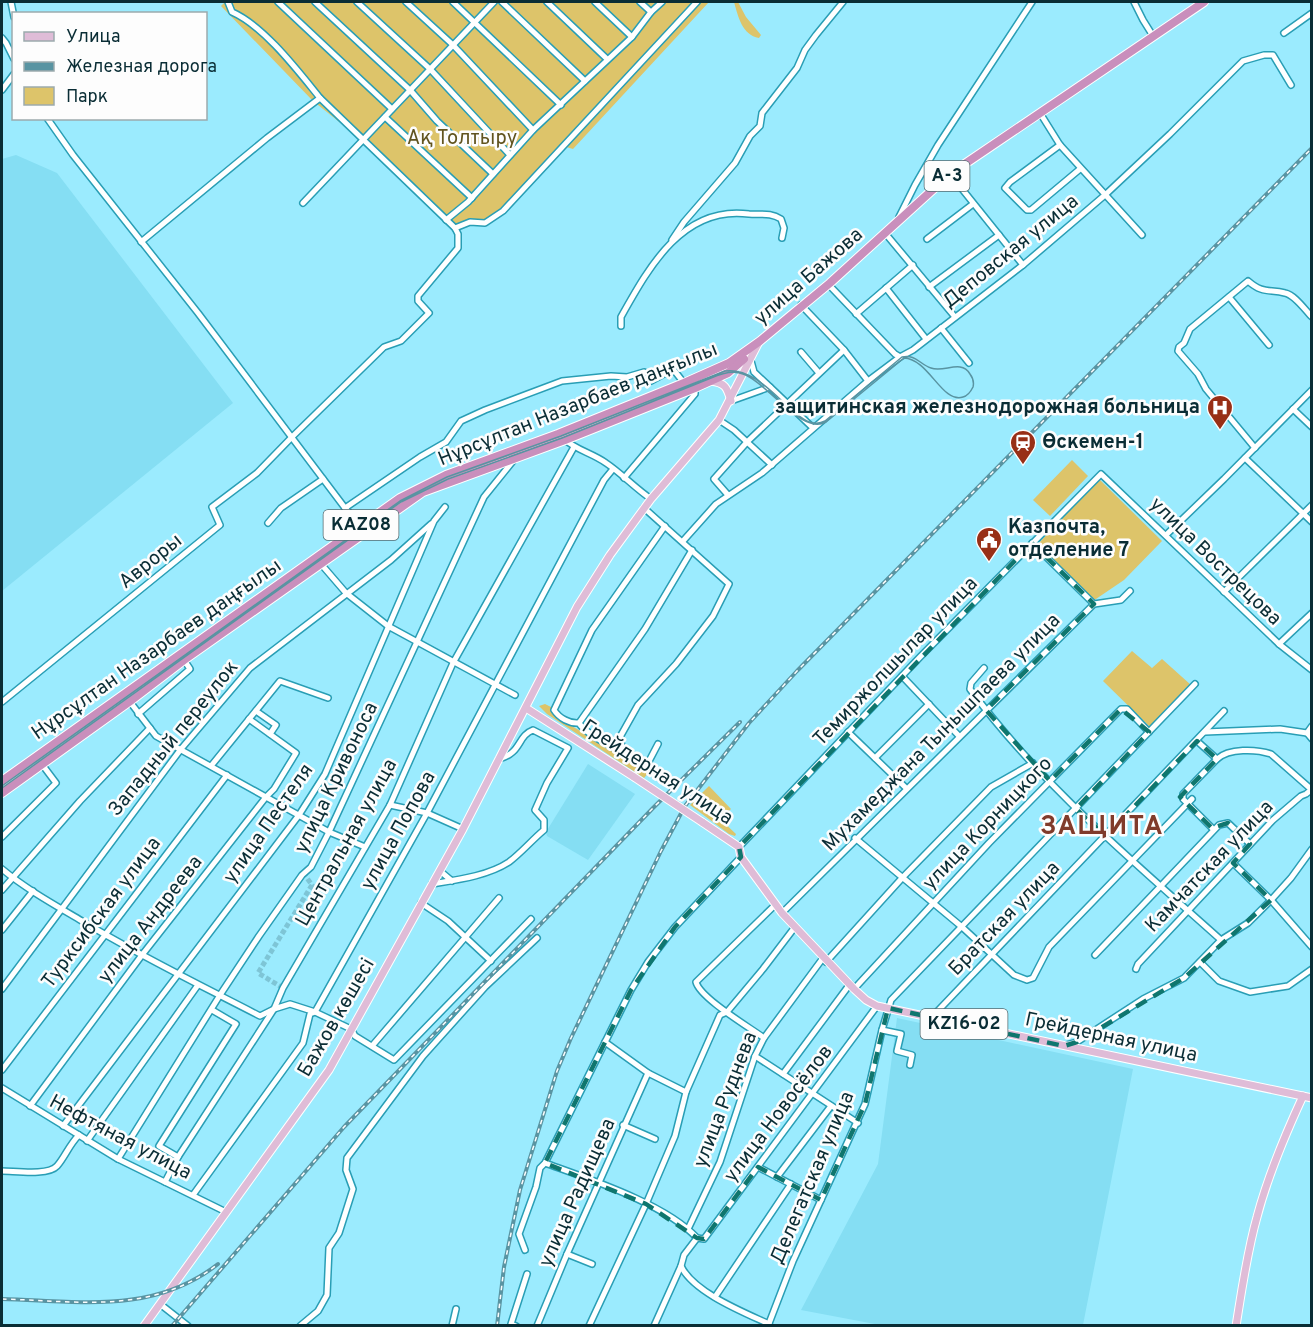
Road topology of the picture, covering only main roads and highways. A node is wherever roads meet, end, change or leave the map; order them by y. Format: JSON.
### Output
{"nodes":[{"id":1,"x":1204,"y":2,"type":"edge"},
{"id":2,"x":760,"y":341,"type":"junction"},
{"id":3,"x":711,"y":381,"type":"junction"},
{"id":4,"x":730,"y":400,"type":"junction"},
{"id":5,"x":561,"y":437,"type":"junction"},
{"id":6,"x":363,"y":529,"type":"junction"},
{"id":7,"x":127,"y":698,"type":"junction"},
{"id":8,"x":526,"y":708,"type":"junction"},
{"id":9,"x":2,"y":781,"type":"edge"},
{"id":10,"x":2,"y":793,"type":"edge"},
{"id":11,"x":1303,"y":1096,"type":"junction"},
{"id":12,"x":1311,"y":1098,"type":"edge"},
{"id":13,"x":144,"y":1326,"type":"edge"},
{"id":14,"x":1236,"y":1326,"type":"edge"}],
"edges":[{"from":1,"to":2,"type":"highway","name":"улица Бажова","number":"A-3"},
{"from":2,"to":3,"type":"highway","name":"Нұрсұлтан Назарбаев даңғылы"},
{"from":2,"to":4,"type":"main road","name":"улица Бажова"},
{"from":2,"to":5,"type":"highway","name":"Нұрсұлтан Назарбаев даңғылы","number":"KAZ08"},
{"from":3,"to":4,"type":"main road"},
{"from":3,"to":5,"type":"highway","name":"Нұрсұлтан Назарбаев даңғылы"},
{"from":4,"to":8,"type":"main road","name":"улица Бажова"},
{"from":5,"to":6,"type":"highway","name":"Нұрсұлтан Назарбаев даңғылы","number":"KAZ08"},
{"from":6,"to":7,"type":"highway","name":"Нұрсұлтан Назарбаев даңғылы","number":"KAZ08"},
{"from":6,"to":7,"type":"highway","name":"Нұрсұлтан Назарбаев даңғылы"},
{"from":7,"to":9,"type":"highway","name":"Нұрсұлтан Назарбаев даңғылы","number":"KAZ08"},
{"from":7,"to":10,"type":"highway","name":"Нұрсұлтан Назарбаев даңғылы"},
{"from":8,"to":11,"type":"main road","name":"Грейдерная улица","number":"KZ16-02","bridge":true},
{"from":8,"to":13,"type":"main road","name":"Бажов көшесі"},
{"from":11,"to":12,"type":"main road","number":"KZ16-02"},
{"from":11,"to":14,"type":"main road"}]}
